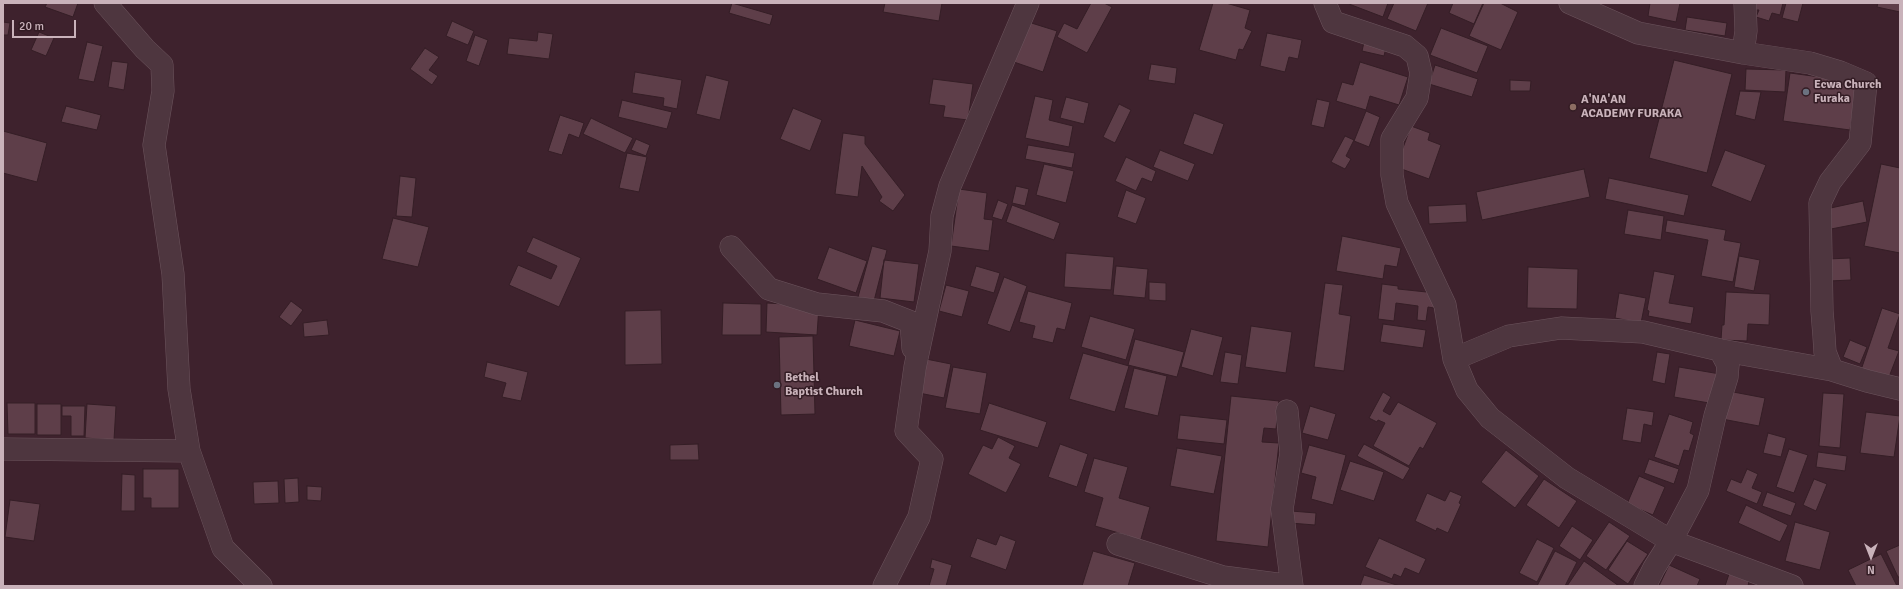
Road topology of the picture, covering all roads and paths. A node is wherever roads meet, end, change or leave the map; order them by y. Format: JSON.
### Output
{"nodes":[{"id":1,"x":105,"y":3,"type":"edge"},
{"id":2,"x":1028,"y":3,"type":"edge"},
{"id":3,"x":1325,"y":3,"type":"edge"},
{"id":4,"x":1570,"y":3,"type":"edge"},
{"id":5,"x":1745,"y":3,"type":"edge"},
{"id":6,"x":1743,"y":53,"type":"junction"},
{"id":7,"x":731,"y":247,"type":"dead end"},
{"id":8,"x":1720,"y":350,"type":"junction"},
{"id":9,"x":1454,"y":359,"type":"junction"},
{"id":10,"x":914,"y":367,"type":"junction"},
{"id":11,"x":1832,"y":370,"type":"junction"},
{"id":12,"x":1900,"y":389,"type":"edge"},
{"id":13,"x":1287,"y":411,"type":"dead end"},
{"id":14,"x":3,"y":449,"type":"edge"},
{"id":15,"x":190,"y":451,"type":"junction"},
{"id":16,"x":1671,"y":542,"type":"junction"},
{"id":17,"x":1118,"y":544,"type":"dead end"},
{"id":18,"x":261,"y":586,"type":"edge"},
{"id":19,"x":884,"y":586,"type":"edge"},
{"id":20,"x":1292,"y":586,"type":"edge"},
{"id":21,"x":1645,"y":586,"type":"edge"},
{"id":22,"x":1792,"y":586,"type":"edge"}],
"edges":[{"from":1,"to":15,"type":"street"},
{"from":2,"to":10,"type":"street"},
{"from":3,"to":9,"type":"street"},
{"from":4,"to":6,"type":"street"},
{"from":5,"to":6,"type":"street"},
{"from":6,"to":11,"type":"street"},
{"from":7,"to":10,"type":"street"},
{"from":8,"to":9,"type":"street"},
{"from":8,"to":11,"type":"street"},
{"from":8,"to":16,"type":"street"},
{"from":9,"to":16,"type":"street"},
{"from":10,"to":19,"type":"street"},
{"from":11,"to":12,"type":"street"},
{"from":13,"to":20,"type":"street"},
{"from":14,"to":15,"type":"street"},
{"from":15,"to":18,"type":"street"},
{"from":16,"to":21,"type":"street"},
{"from":16,"to":22,"type":"street"},
{"from":17,"to":20,"type":"street"}]}
